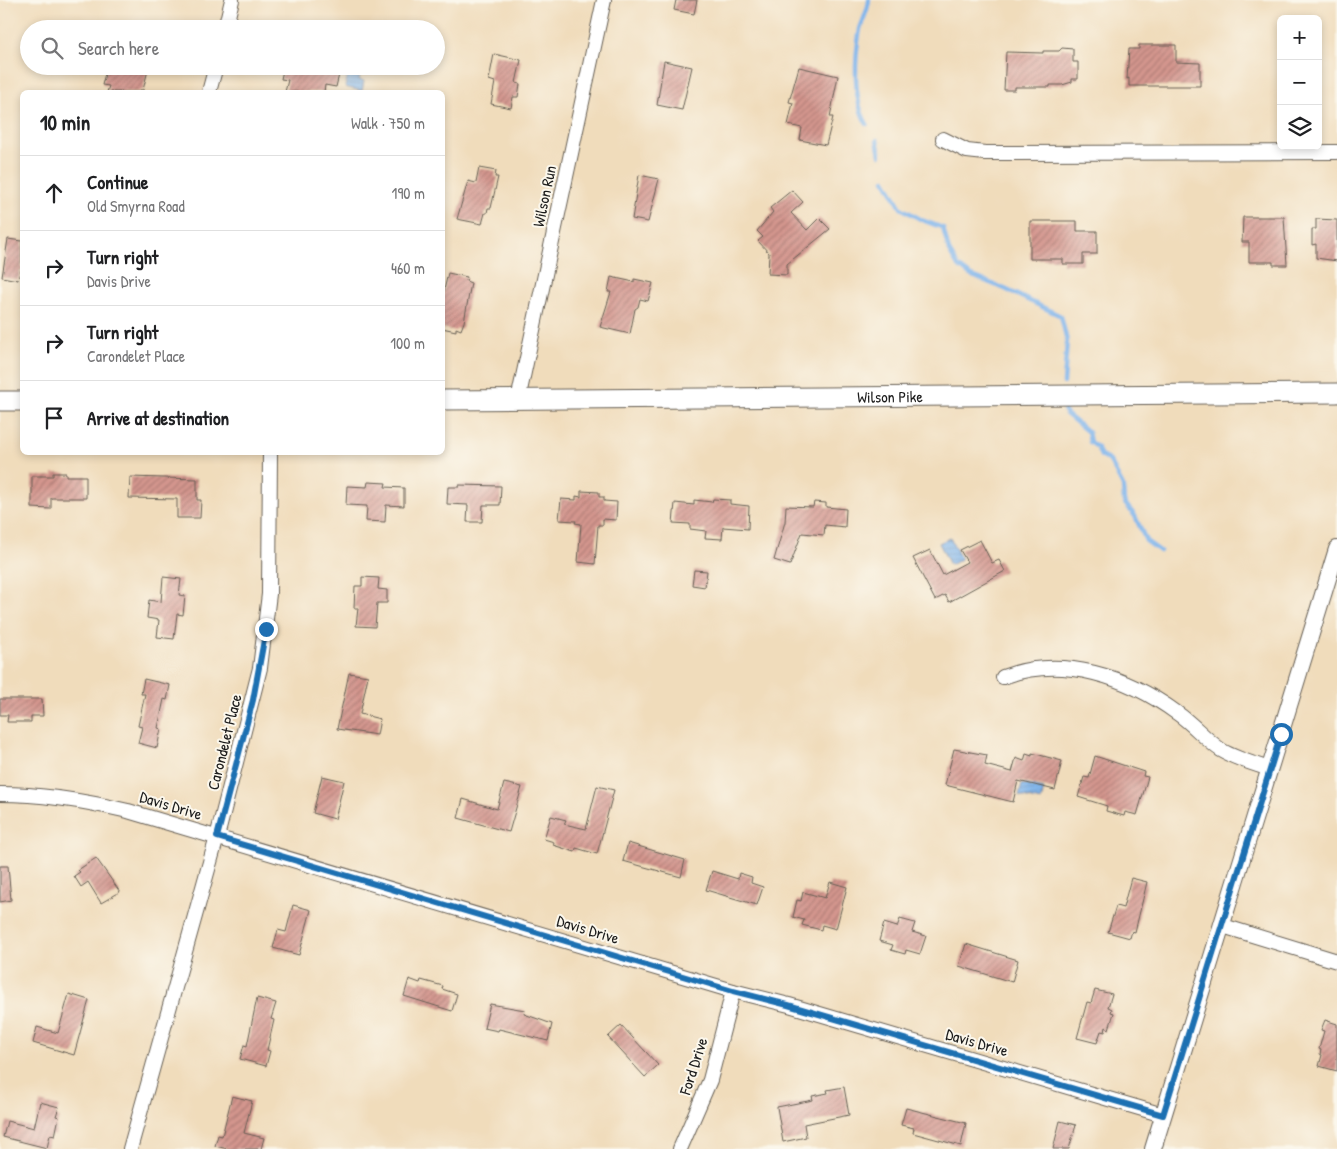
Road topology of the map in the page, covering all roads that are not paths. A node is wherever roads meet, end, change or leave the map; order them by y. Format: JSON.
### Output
{"nodes":[{"id":1,"x":232,"y":0,"type":"edge"},
{"id":2,"x":604,"y":0,"type":"edge"},
{"id":3,"x":227,"y":20,"type":"edge"},
{"id":4,"x":214,"y":75,"type":"edge"},
{"id":5,"x":210,"y":90,"type":"edge"},
{"id":6,"x":943,"y":139,"type":"dead end"},
{"id":7,"x":1337,"y":152,"type":"edge"},
{"id":8,"x":1337,"y":393,"type":"edge"},
{"id":9,"x":445,"y":400,"type":"edge"},
{"id":10,"x":518,"y":400,"type":"junction"},
{"id":11,"x":20,"y":401,"type":"edge"},
{"id":12,"x":0,"y":402,"type":"edge"},
{"id":13,"x":270,"y":455,"type":"edge"},
{"id":14,"x":1337,"y":549,"type":"edge"},
{"id":15,"x":1003,"y":677,"type":"dead end"},
{"id":16,"x":1270,"y":769,"type":"junction"},
{"id":17,"x":0,"y":794,"type":"edge"},
{"id":18,"x":217,"y":837,"type":"junction"},
{"id":19,"x":1223,"y":926,"type":"junction"},
{"id":20,"x":1337,"y":961,"type":"edge"},
{"id":21,"x":733,"y":991,"type":"junction"},
{"id":22,"x":1163,"y":1115,"type":"junction"},
{"id":23,"x":130,"y":1149,"type":"edge"},
{"id":24,"x":680,"y":1149,"type":"edge"},
{"id":25,"x":1153,"y":1149,"type":"edge"}],
"edges":[{"from":1,"to":3,"type":"street"},
{"from":2,"to":10,"type":"street","name":"Wilson Run"},
{"from":4,"to":5,"type":"street"},
{"from":6,"to":7,"type":"street"},
{"from":8,"to":10,"type":"main road","name":"Wilson Pike"},
{"from":9,"to":10,"type":"main road","name":"Wilson Pike"},
{"from":11,"to":12,"type":"main road"},
{"from":13,"to":18,"type":"street","name":"Carondelet Place"},
{"from":14,"to":16,"type":"street"},
{"from":15,"to":16,"type":"street"},
{"from":16,"to":19,"type":"street"},
{"from":17,"to":18,"type":"street","name":"Davis Drive"},
{"from":18,"to":21,"type":"street","name":"Davis Drive"},
{"from":18,"to":23,"type":"street","name":"Carondelet Place"},
{"from":19,"to":20,"type":"street"},
{"from":19,"to":22,"type":"street"},
{"from":21,"to":22,"type":"street","name":"Davis Drive"},
{"from":21,"to":24,"type":"street","name":"Ford Drive"},
{"from":22,"to":25,"type":"street"}]}
